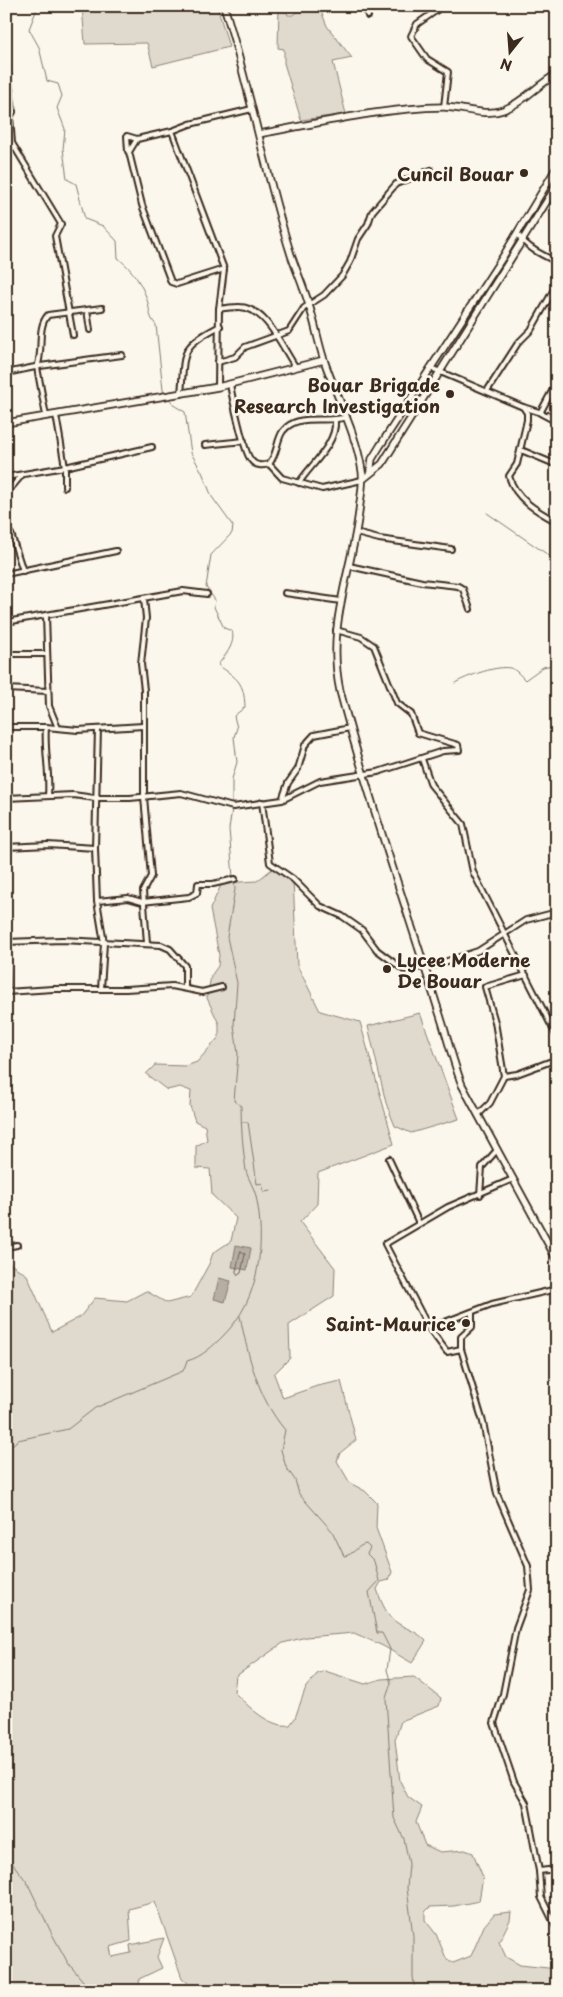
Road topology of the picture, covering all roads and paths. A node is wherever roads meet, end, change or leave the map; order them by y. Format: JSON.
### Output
{"nodes":[{"id":1,"x":224,"y":6,"type":"edge"},
{"id":2,"x":366,"y":6,"type":"edge"},
{"id":3,"x":438,"y":6,"type":"edge"},
{"id":4,"x":368,"y":16,"type":"dead end"},
{"id":5,"x":6,"y":57,"type":"edge"},
{"id":6,"x":557,"y":74,"type":"edge"},
{"id":7,"x":444,"y":107,"type":"junction"},
{"id":8,"x":252,"y":109,"type":"junction"},
{"id":9,"x":172,"y":131,"type":"junction"},
{"id":10,"x":259,"y":134,"type":"junction"},
{"id":11,"x":12,"y":135,"type":"junction"},
{"id":12,"x":6,"y":139,"type":"edge"},
{"id":13,"x":137,"y":139,"type":"junction"},
{"id":14,"x":128,"y":152,"type":"junction"},
{"id":15,"x":557,"y":167,"type":"edge"},
{"id":16,"x":431,"y":170,"type":"dead end"},
{"id":17,"x":557,"y":185,"type":"edge"},
{"id":18,"x":540,"y":194,"type":"junction"},
{"id":19,"x":548,"y":199,"type":"junction"},
{"id":20,"x":516,"y":233,"type":"junction"},
{"id":21,"x":522,"y":241,"type":"junction"},
{"id":22,"x":557,"y":262,"type":"edge"},
{"id":23,"x":224,"y":268,"type":"junction"},
{"id":24,"x":557,"y":284,"type":"edge"},
{"id":25,"x":309,"y":304,"type":"junction"},
{"id":26,"x":102,"y":308,"type":"dead end"},
{"id":27,"x":219,"y":309,"type":"junction"},
{"id":28,"x":87,"y":310,"type":"junction"},
{"id":29,"x":68,"y":311,"type":"junction"},
{"id":30,"x":220,"y":326,"type":"junction"},
{"id":31,"x":90,"y":330,"type":"dead end"},
{"id":32,"x":73,"y":335,"type":"dead end"},
{"id":33,"x":277,"y":338,"type":"junction"},
{"id":34,"x":122,"y":355,"type":"dead end"},
{"id":35,"x":324,"y":360,"type":"junction"},
{"id":36,"x":218,"y":362,"type":"junction"},
{"id":37,"x":6,"y":364,"type":"edge"},
{"id":38,"x":295,"y":366,"type":"junction"},
{"id":39,"x":37,"y":367,"type":"junction"},
{"id":40,"x":431,"y":368,"type":"junction"},
{"id":41,"x":441,"y":371,"type":"junction"},
{"id":42,"x":8,"y":373,"type":"edge"},
{"id":43,"x":557,"y":382,"type":"edge"},
{"id":44,"x":230,"y":384,"type":"junction"},
{"id":45,"x":218,"y":387,"type":"junction"},
{"id":46,"x":487,"y":391,"type":"junction"},
{"id":47,"x":181,"y":394,"type":"junction"},
{"id":48,"x":522,"y":407,"type":"junction"},
{"id":49,"x":405,"y":409,"type":"junction"},
{"id":50,"x":540,"y":413,"type":"junction"},
{"id":51,"x":56,"y":415,"type":"junction"},
{"id":52,"x":413,"y":415,"type":"junction"},
{"id":53,"x":46,"y":416,"type":"junction"},
{"id":54,"x":347,"y":417,"type":"junction"},
{"id":55,"x":557,"y":418,"type":"edge"},
{"id":56,"x":335,"y":421,"type":"junction"},
{"id":57,"x":557,"y":422,"type":"edge"},
{"id":58,"x":6,"y":423,"type":"edge"},
{"id":59,"x":244,"y":441,"type":"junction"},
{"id":60,"x":205,"y":445,"type":"dead end"},
{"id":61,"x":152,"y":447,"type":"dead end"},
{"id":62,"x":521,"y":450,"type":"junction"},
{"id":63,"x":269,"y":464,"type":"junction"},
{"id":64,"x":557,"y":464,"type":"edge"},
{"id":65,"x":64,"y":467,"type":"junction"},
{"id":66,"x":370,"y":473,"type":"junction"},
{"id":67,"x":22,"y":474,"type":"junction"},
{"id":68,"x":6,"y":477,"type":"edge"},
{"id":69,"x":362,"y":480,"type":"junction"},
{"id":70,"x":299,"y":483,"type":"junction"},
{"id":71,"x":65,"y":487,"type":"dead end"},
{"id":72,"x":6,"y":494,"type":"edge"},
{"id":73,"x":557,"y":522,"type":"edge"},
{"id":74,"x":6,"y":528,"type":"edge"},
{"id":75,"x":356,"y":533,"type":"junction"},
{"id":76,"x":451,"y":549,"type":"dead end"},
{"id":77,"x":116,"y":551,"type":"dead end"},
{"id":78,"x":349,"y":566,"type":"junction"},
{"id":79,"x":22,"y":571,"type":"junction"},
{"id":80,"x":6,"y":574,"type":"edge"},
{"id":81,"x":285,"y":593,"type":"dead end"},
{"id":82,"x":207,"y":594,"type":"dead end"},
{"id":83,"x":144,"y":599,"type":"junction"},
{"id":84,"x":341,"y":601,"type":"junction"},
{"id":85,"x":470,"y":608,"type":"dead end"},
{"id":86,"x":46,"y":616,"type":"junction"},
{"id":87,"x":6,"y":622,"type":"edge"},
{"id":88,"x":336,"y":630,"type":"junction"},
{"id":89,"x":6,"y":654,"type":"edge"},
{"id":90,"x":46,"y":654,"type":"junction"},
{"id":91,"x":6,"y":689,"type":"edge"},
{"id":92,"x":48,"y":691,"type":"junction"},
{"id":93,"x":144,"y":726,"type":"junction"},
{"id":94,"x":6,"y":727,"type":"edge"},
{"id":95,"x":46,"y":727,"type":"junction"},
{"id":96,"x":58,"y":728,"type":"junction"},
{"id":97,"x":350,"y":728,"type":"junction"},
{"id":98,"x":98,"y":729,"type":"junction"},
{"id":99,"x":422,"y":759,"type":"junction"},
{"id":100,"x":364,"y":774,"type":"junction"},
{"id":101,"x":48,"y":796,"type":"junction"},
{"id":102,"x":144,"y":797,"type":"junction"},
{"id":103,"x":6,"y":798,"type":"edge"},
{"id":104,"x":95,"y":798,"type":"junction"},
{"id":105,"x":282,"y":800,"type":"junction"},
{"id":106,"x":262,"y":802,"type":"junction"},
{"id":107,"x":6,"y":847,"type":"edge"},
{"id":108,"x":96,"y":848,"type":"junction"},
{"id":109,"x":235,"y":879,"type":"dead end"},
{"id":110,"x":97,"y":901,"type":"junction"},
{"id":111,"x":142,"y":902,"type":"junction"},
{"id":112,"x":557,"y":912,"type":"edge"},
{"id":113,"x":504,"y":932,"type":"junction"},
{"id":114,"x":6,"y":942,"type":"edge"},
{"id":115,"x":104,"y":943,"type":"junction"},
{"id":116,"x":147,"y":943,"type":"junction"},
{"id":117,"x":6,"y":962,"type":"edge"},
{"id":118,"x":424,"y":968,"type":"junction"},
{"id":119,"x":526,"y":975,"type":"junction"},
{"id":120,"x":222,"y":987,"type":"dead end"},
{"id":121,"x":185,"y":988,"type":"junction"},
{"id":122,"x":101,"y":989,"type":"junction"},
{"id":123,"x":7,"y":992,"type":"edge"},
{"id":124,"x":557,"y":1037,"type":"edge"},
{"id":125,"x":557,"y":1059,"type":"edge"},
{"id":126,"x":504,"y":1076,"type":"junction"},
{"id":127,"x":478,"y":1115,"type":"junction"},
{"id":128,"x":496,"y":1150,"type":"junction"},
{"id":129,"x":389,"y":1159,"type":"dead end"},
{"id":130,"x":513,"y":1180,"type":"junction"},
{"id":131,"x":480,"y":1194,"type":"junction"},
{"id":132,"x":419,"y":1223,"type":"junction"},
{"id":133,"x":17,"y":1245,"type":"dead end"},
{"id":134,"x":6,"y":1247,"type":"edge"},
{"id":135,"x":557,"y":1260,"type":"edge"},
{"id":136,"x":557,"y":1289,"type":"edge"},
{"id":137,"x":472,"y":1312,"type":"junction"},
{"id":138,"x":429,"y":1328,"type":"junction"},
{"id":139,"x":461,"y":1349,"type":"junction"},
{"id":140,"x":557,"y":1869,"type":"edge"},
{"id":141,"x":539,"y":1871,"type":"junction"},
{"id":142,"x":557,"y":1929,"type":"edge"}],
"edges":[{"from":1,"to":8,"type":"main road"},
{"from":2,"to":4,"type":"street"},
{"from":3,"to":7,"type":"street"},
{"from":5,"to":11,"type":"street"},
{"from":6,"to":7,"type":"main road"},
{"from":7,"to":10,"type":"main road"},
{"from":8,"to":9,"type":"street"},
{"from":8,"to":10,"type":"main road"},
{"from":9,"to":13,"type":"street"},
{"from":9,"to":23,"type":"street"},
{"from":10,"to":25,"type":"main road"},
{"from":11,"to":12,"type":"street"},
{"from":11,"to":29,"type":"street"},
{"from":13,"to":14,"type":"street"},
{"from":13,"to":14,"type":"street"},
{"from":14,"to":23,"type":"street"},
{"from":15,"to":18,"type":"main road"},
{"from":16,"to":25,"type":"street"},
{"from":17,"to":19,"type":"main road"},
{"from":18,"to":19,"type":"main road"},
{"from":18,"to":20,"type":"main road"},
{"from":19,"to":21,"type":"main road"},
{"from":20,"to":21,"type":"street"},
{"from":20,"to":40,"type":"main road"},
{"from":21,"to":22,"type":"street"},
{"from":21,"to":41,"type":"main road"},
{"from":23,"to":27,"type":"street"},
{"from":24,"to":46,"type":"street"},
{"from":25,"to":33,"type":"street"},
{"from":25,"to":35,"type":"main road"},
{"from":26,"to":28,"type":"street"},
{"from":27,"to":30,"type":"street"},
{"from":27,"to":33,"type":"street"},
{"from":28,"to":29,"type":"street"},
{"from":28,"to":31,"type":"street"},
{"from":29,"to":32,"type":"street"},
{"from":29,"to":39,"type":"street"},
{"from":30,"to":36,"type":"street"},
{"from":30,"to":47,"type":"street"},
{"from":33,"to":36,"type":"street"},
{"from":33,"to":38,"type":"street"},
{"from":34,"to":39,"type":"street"},
{"from":35,"to":38,"type":"main road"},
{"from":35,"to":54,"type":"main road"},
{"from":36,"to":45,"type":"street"},
{"from":37,"to":42,"type":"street"},
{"from":38,"to":44,"type":"main road"},
{"from":39,"to":42,"type":"street"},
{"from":39,"to":53,"type":"street"},
{"from":40,"to":41,"type":"street"},
{"from":40,"to":49,"type":"main road"},
{"from":41,"to":46,"type":"street"},
{"from":41,"to":52,"type":"main road"},
{"from":43,"to":50,"type":"street"},
{"from":44,"to":45,"type":"main road"},
{"from":44,"to":59,"type":"street"},
{"from":45,"to":47,"type":"main road"},
{"from":46,"to":48,"type":"street"},
{"from":47,"to":51,"type":"main road"},
{"from":48,"to":50,"type":"street"},
{"from":48,"to":62,"type":"street"},
{"from":49,"to":52,"type":"main road"},
{"from":49,"to":66,"type":"main road"},
{"from":50,"to":55,"type":"street"},
{"from":50,"to":57,"type":"street"},
{"from":51,"to":53,"type":"main road"},
{"from":51,"to":65,"type":"street"},
{"from":52,"to":66,"type":"main road"},
{"from":53,"to":58,"type":"main road"},
{"from":54,"to":56,"type":"street"},
{"from":54,"to":69,"type":"main road"},
{"from":56,"to":63,"type":"street"},
{"from":56,"to":70,"type":"street"},
{"from":59,"to":60,"type":"street"},
{"from":59,"to":63,"type":"street"},
{"from":61,"to":65,"type":"street"},
{"from":62,"to":64,"type":"street"},
{"from":62,"to":73,"type":"street"},
{"from":63,"to":70,"type":"street"},
{"from":65,"to":67,"type":"street"},
{"from":65,"to":71,"type":"street"},
{"from":66,"to":69,"type":"main road"},
{"from":67,"to":68,"type":"street"},
{"from":67,"to":72,"type":"street"},
{"from":69,"to":70,"type":"street"},
{"from":69,"to":75,"type":"main road"},
{"from":74,"to":79,"type":"street"},
{"from":75,"to":76,"type":"street"},
{"from":75,"to":78,"type":"main road"},
{"from":77,"to":79,"type":"street"},
{"from":78,"to":84,"type":"main road"},
{"from":78,"to":85,"type":"street"},
{"from":79,"to":80,"type":"street"},
{"from":81,"to":84,"type":"street"},
{"from":82,"to":83,"type":"street"},
{"from":83,"to":86,"type":"street"},
{"from":83,"to":93,"type":"street"},
{"from":84,"to":88,"type":"main road"},
{"from":86,"to":87,"type":"street"},
{"from":86,"to":90,"type":"street"},
{"from":88,"to":97,"type":"main road"},
{"from":88,"to":99,"type":"street"},
{"from":89,"to":90,"type":"street"},
{"from":90,"to":92,"type":"street"},
{"from":91,"to":92,"type":"street"},
{"from":92,"to":96,"type":"street"},
{"from":93,"to":98,"type":"street"},
{"from":93,"to":102,"type":"street"},
{"from":94,"to":95,"type":"street"},
{"from":95,"to":96,"type":"street"},
{"from":95,"to":101,"type":"street"},
{"from":96,"to":98,"type":"street"},
{"from":97,"to":100,"type":"main road"},
{"from":97,"to":105,"type":"street"},
{"from":98,"to":104,"type":"street"},
{"from":99,"to":100,"type":"street"},
{"from":99,"to":113,"type":"street"},
{"from":100,"to":105,"type":"street"},
{"from":100,"to":118,"type":"main road"},
{"from":101,"to":103,"type":"street"},
{"from":101,"to":104,"type":"street"},
{"from":102,"to":104,"type":"street"},
{"from":102,"to":106,"type":"street"},
{"from":102,"to":111,"type":"street"},
{"from":104,"to":108,"type":"street"},
{"from":105,"to":106,"type":"street"},
{"from":106,"to":118,"type":"street"},
{"from":107,"to":108,"type":"street"},
{"from":108,"to":110,"type":"street"},
{"from":109,"to":111,"type":"street"},
{"from":110,"to":111,"type":"street"},
{"from":110,"to":115,"type":"street"},
{"from":111,"to":116,"type":"street"},
{"from":112,"to":113,"type":"street"},
{"from":113,"to":118,"type":"street"},
{"from":113,"to":119,"type":"street"},
{"from":114,"to":115,"type":"street"},
{"from":115,"to":116,"type":"street"},
{"from":115,"to":122,"type":"street"},
{"from":116,"to":121,"type":"street"},
{"from":117,"to":123,"type":"street"},
{"from":118,"to":127,"type":"main road"},
{"from":119,"to":124,"type":"street"},
{"from":119,"to":126,"type":"street"},
{"from":120,"to":121,"type":"street"},
{"from":121,"to":122,"type":"street"},
{"from":122,"to":123,"type":"street"},
{"from":125,"to":126,"type":"street"},
{"from":126,"to":127,"type":"street"},
{"from":127,"to":128,"type":"main road"},
{"from":128,"to":130,"type":"main road"},
{"from":128,"to":131,"type":"street"},
{"from":129,"to":132,"type":"street"},
{"from":130,"to":131,"type":"street"},
{"from":130,"to":135,"type":"main road"},
{"from":131,"to":132,"type":"street"},
{"from":132,"to":138,"type":"street"},
{"from":133,"to":134,"type":"street"},
{"from":136,"to":137,"type":"street"},
{"from":137,"to":138,"type":"street"},
{"from":137,"to":139,"type":"street"},
{"from":138,"to":139,"type":"street"},
{"from":139,"to":141,"type":"street"},
{"from":140,"to":141,"type":"street"},
{"from":141,"to":142,"type":"street"}]}
